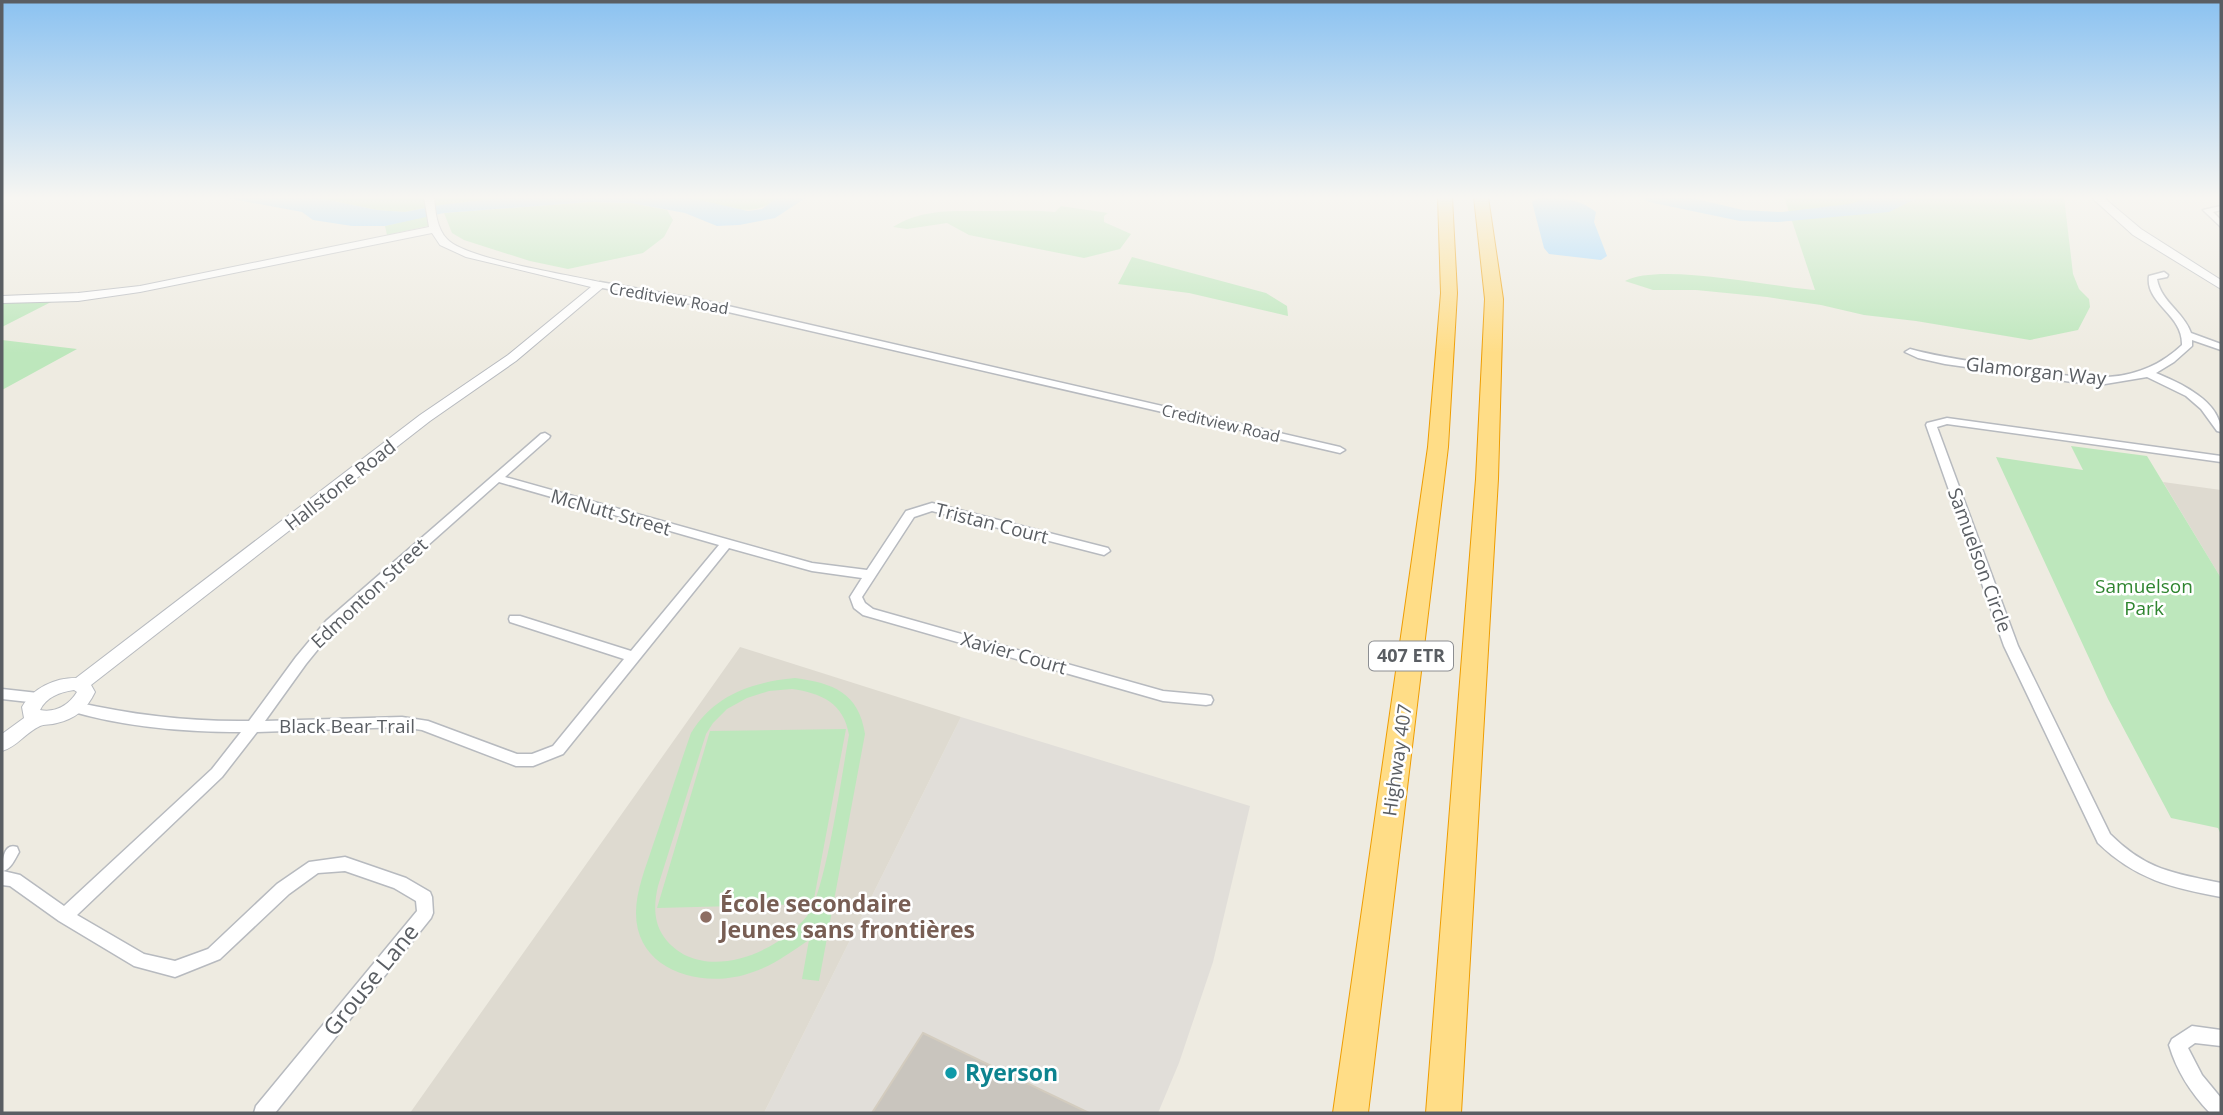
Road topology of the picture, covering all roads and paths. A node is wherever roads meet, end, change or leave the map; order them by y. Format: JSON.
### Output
{"nodes":[{"id":1,"x":335,"y":249,"type":"edge"},
{"id":2,"x":452,"y":249,"type":"edge"},
{"id":3,"x":1447,"y":249,"type":"edge"},
{"id":4,"x":1488,"y":249,"type":"edge"},
{"id":5,"x":2164,"y":249,"type":"edge"},
{"id":6,"x":2182,"y":249,"type":"edge"},
{"id":7,"x":2221,"y":272,"type":"edge"},
{"id":8,"x":2164,"y":275,"type":"dead end"},
{"id":9,"x":600,"y":285,"type":"junction"},
{"id":10,"x":2221,"y":285,"type":"edge"},
{"id":11,"x":2,"y":299,"type":"edge"},
{"id":12,"x":2188,"y":335,"type":"junction"},
{"id":13,"x":2221,"y":347,"type":"edge"},
{"id":14,"x":1910,"y":352,"type":"dead end"},
{"id":15,"x":2147,"y":373,"type":"junction"},
{"id":16,"x":2221,"y":429,"type":"edge"},
{"id":17,"x":545,"y":436,"type":"dead end"},
{"id":18,"x":1340,"y":450,"type":"dead end"},
{"id":19,"x":2221,"y":459,"type":"edge"},
{"id":20,"x":497,"y":478,"type":"junction"},
{"id":21,"x":725,"y":545,"type":"junction"},
{"id":22,"x":1104,"y":551,"type":"dead end"},
{"id":23,"x":871,"y":575,"type":"junction"},
{"id":24,"x":515,"y":619,"type":"dead end"},
{"id":25,"x":633,"y":657,"type":"junction"},
{"id":26,"x":79,"y":685,"type":"junction"},
{"id":27,"x":2,"y":694,"type":"edge"},
{"id":28,"x":38,"y":698,"type":"junction"},
{"id":29,"x":1206,"y":700,"type":"dead end"},
{"id":30,"x":75,"y":707,"type":"junction"},
{"id":31,"x":38,"y":718,"type":"junction"},
{"id":32,"x":254,"y":725,"type":"junction"},
{"id":33,"x":2,"y":744,"type":"edge"},
{"id":34,"x":2,"y":878,"type":"edge"},
{"id":35,"x":2221,"y":890,"type":"edge"},
{"id":36,"x":65,"y":916,"type":"junction"},
{"id":37,"x":2221,"y":1038,"type":"edge"},
{"id":38,"x":2221,"y":1111,"type":"edge"},
{"id":39,"x":263,"y":1113,"type":"edge"},
{"id":40,"x":1350,"y":1113,"type":"edge"},
{"id":41,"x":1443,"y":1113,"type":"edge"}],
"edges":[{"from":1,"to":11,"type":"street"},
{"from":2,"to":9,"type":"street","name":"Creditview Road"},
{"from":3,"to":40,"type":"highway","name":"Highway 407","number":"407 ETR"},
{"from":4,"to":41,"type":"highway","number":"407 ETR"},
{"from":5,"to":10,"type":"main road"},
{"from":6,"to":7,"type":"main road"},
{"from":8,"to":12,"type":"street"},
{"from":9,"to":18,"type":"street","name":"Creditview Road"},
{"from":9,"to":26,"type":"street","name":"Hallstone Road"},
{"from":12,"to":13,"type":"street"},
{"from":12,"to":15,"type":"street","name":"Glamorgan Way"},
{"from":14,"to":15,"type":"street","name":"Glamorgan Way"},
{"from":15,"to":16,"type":"street"},
{"from":17,"to":20,"type":"street","name":"Edmonton Street"},
{"from":19,"to":35,"type":"street","name":"Samuelson Circle"},
{"from":20,"to":21,"type":"street","name":"McNutt Street"},
{"from":20,"to":32,"type":"street","name":"Edmonton Street"},
{"from":21,"to":23,"type":"street","name":"McNutt Street"},
{"from":21,"to":25,"type":"street","name":"Black Bear Trail"},
{"from":22,"to":23,"type":"street","name":"Tristan Court"},
{"from":23,"to":29,"type":"street","name":"Xavier Court"},
{"from":24,"to":25,"type":"street"},
{"from":25,"to":32,"type":"street","name":"Black Bear Trail"},
{"from":26,"to":28,"type":"street"},
{"from":26,"to":30,"type":"street"},
{"from":27,"to":28,"type":"street"},
{"from":28,"to":31,"type":"street"},
{"from":30,"to":31,"type":"street"},
{"from":30,"to":32,"type":"street","name":"Black Bear Trail"},
{"from":31,"to":33,"type":"street"},
{"from":32,"to":36,"type":"street","name":"Edmonton Street"},
{"from":34,"to":36,"type":"street","name":"Grouse Lane"},
{"from":36,"to":39,"type":"street","name":"Grouse Lane"},
{"from":37,"to":38,"type":"street"}]}
